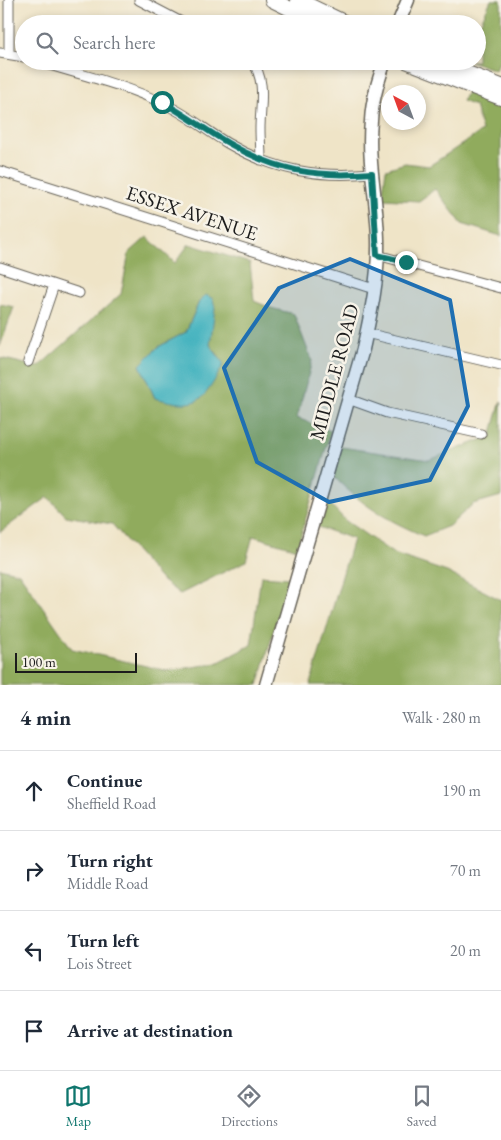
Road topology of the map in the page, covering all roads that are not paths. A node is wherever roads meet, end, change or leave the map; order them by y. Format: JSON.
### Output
{"nodes":[{"id":1,"x":9,"y":0,"type":"edge"},
{"id":2,"x":139,"y":0,"type":"edge"},
{"id":3,"x":272,"y":0,"type":"edge"},
{"id":4,"x":298,"y":0,"type":"edge"},
{"id":5,"x":408,"y":0,"type":"edge"},
{"id":6,"x":168,"y":15,"type":"edge"},
{"id":7,"x":303,"y":15,"type":"edge"},
{"id":8,"x":329,"y":15,"type":"edge"},
{"id":9,"x":402,"y":15,"type":"edge"},
{"id":10,"x":4,"y":54,"type":"edge"},
{"id":11,"x":64,"y":70,"type":"edge"},
{"id":12,"x":258,"y":70,"type":"edge"},
{"id":13,"x":382,"y":70,"type":"edge"},
{"id":14,"x":429,"y":70,"type":"edge"},
{"id":15,"x":459,"y":70,"type":"edge"},
{"id":16,"x":501,"y":86,"type":"edge"},
{"id":17,"x":501,"y":98,"type":"edge"},
{"id":18,"x":262,"y":160,"type":"junction"},
{"id":19,"x":0,"y":171,"type":"edge"},
{"id":20,"x":372,"y":173,"type":"junction"},
{"id":21,"x":377,"y":255,"type":"junction"},
{"id":22,"x":0,"y":267,"type":"edge"},
{"id":23,"x":54,"y":285,"type":"junction"},
{"id":24,"x":374,"y":288,"type":"junction"},
{"id":25,"x":501,"y":288,"type":"edge"},
{"id":26,"x":79,"y":293,"type":"dead end"},
{"id":27,"x":366,"y":333,"type":"junction"},
{"id":28,"x":28,"y":362,"type":"dead end"},
{"id":29,"x":501,"y":364,"type":"edge"},
{"id":30,"x":348,"y":399,"type":"junction"},
{"id":31,"x":481,"y":434,"type":"dead end"},
{"id":32,"x":266,"y":685,"type":"edge"}],
"edges":[{"from":1,"to":10,"type":"street"},
{"from":2,"to":6,"type":"street"},
{"from":3,"to":7,"type":"main road"},
{"from":4,"to":8,"type":"main road"},
{"from":5,"to":9,"type":"main road"},
{"from":11,"to":18,"type":"street"},
{"from":12,"to":18,"type":"street"},
{"from":13,"to":20,"type":"main road","name":"MIDDLE ROAD"},
{"from":14,"to":17,"type":"main road"},
{"from":15,"to":16,"type":"main road"},
{"from":18,"to":20,"type":"street"},
{"from":19,"to":24,"type":"street","name":"ESSEX AVENUE"},
{"from":20,"to":21,"type":"main road","name":"MIDDLE ROAD"},
{"from":21,"to":24,"type":"main road","name":"MIDDLE ROAD"},
{"from":21,"to":25,"type":"street"},
{"from":22,"to":23,"type":"street"},
{"from":23,"to":26,"type":"street"},
{"from":23,"to":28,"type":"street"},
{"from":24,"to":27,"type":"main road","name":"MIDDLE ROAD"},
{"from":27,"to":29,"type":"street"},
{"from":27,"to":30,"type":"main road","name":"MIDDLE ROAD"},
{"from":30,"to":31,"type":"street"},
{"from":30,"to":32,"type":"main road","name":"MIDDLE ROAD"}]}
